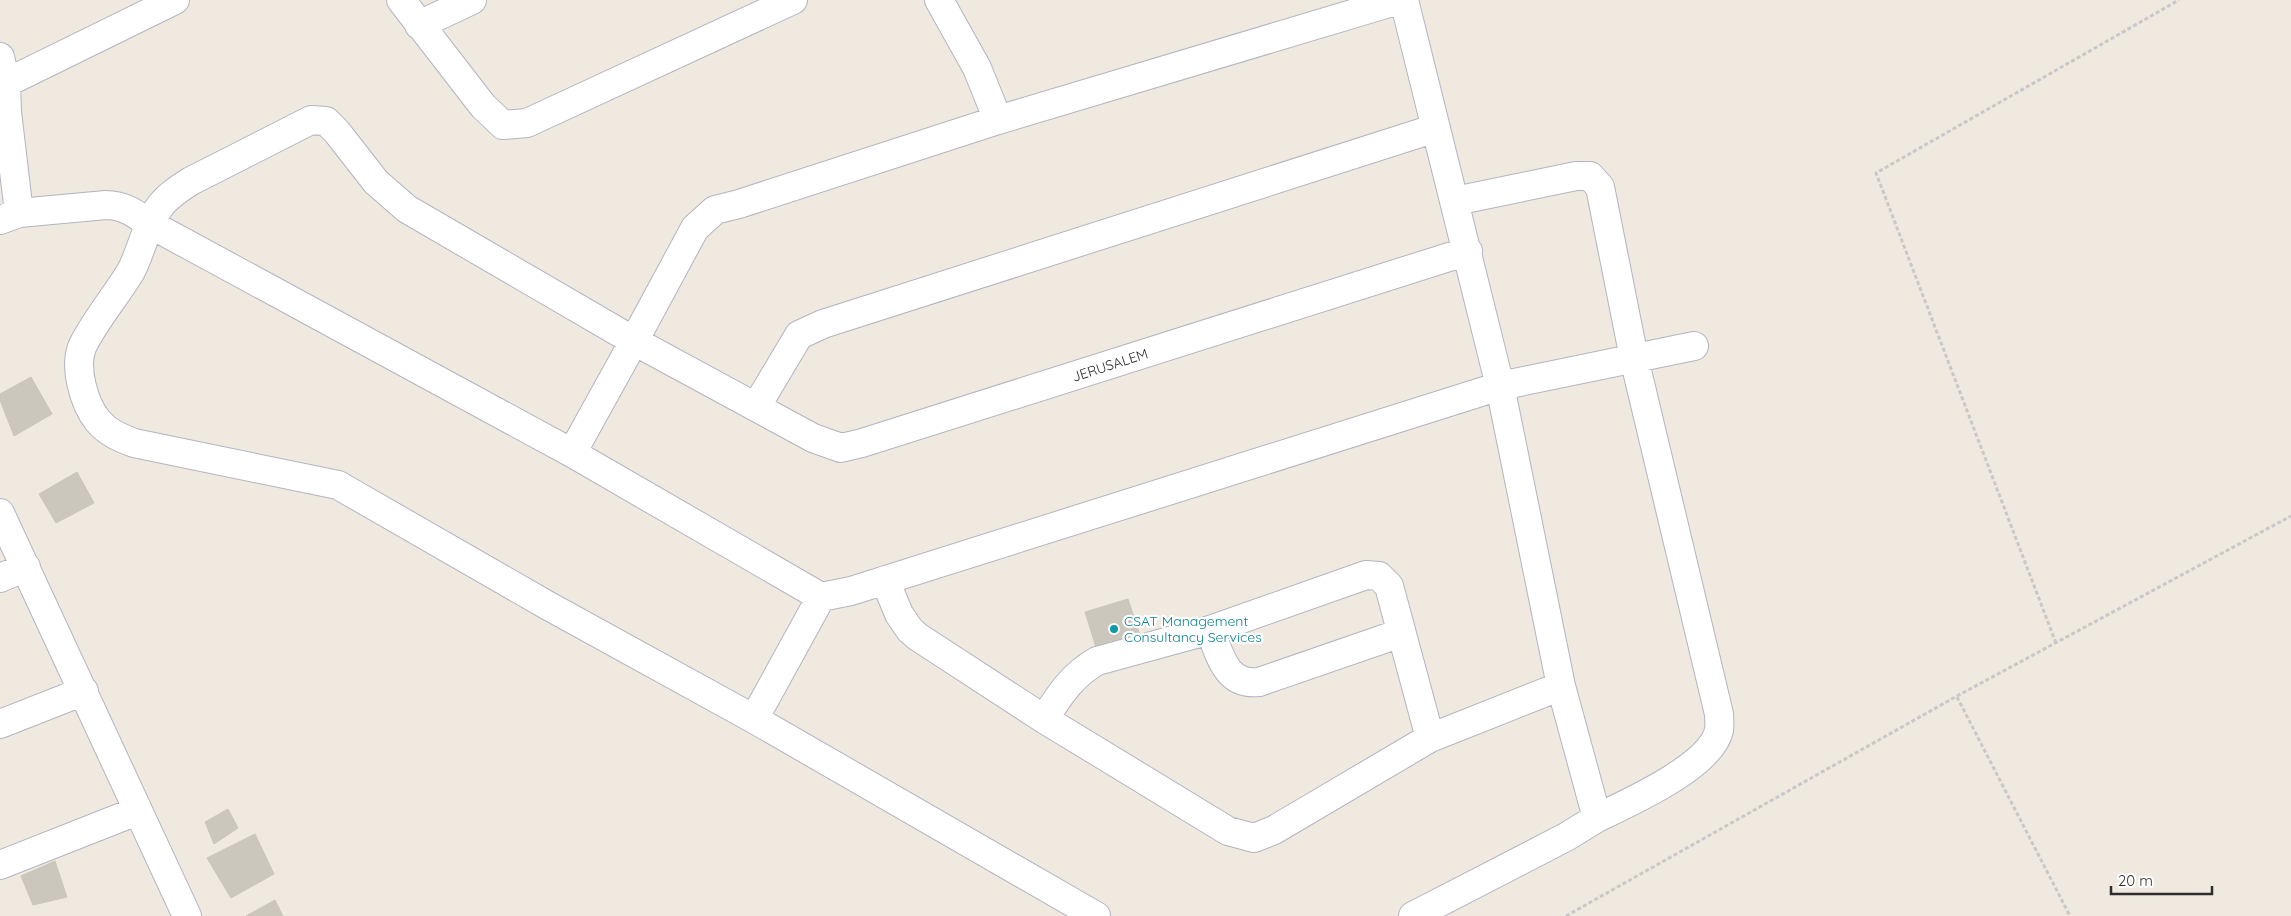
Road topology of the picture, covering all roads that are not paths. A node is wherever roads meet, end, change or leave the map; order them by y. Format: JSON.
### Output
{"nodes":[{"id":1,"x":175,"y":0,"type":"edge"},
{"id":2,"x":401,"y":0,"type":"edge"},
{"id":3,"x":472,"y":0,"type":"edge"},
{"id":4,"x":793,"y":0,"type":"edge"},
{"id":5,"x":939,"y":0,"type":"edge"},
{"id":6,"x":1399,"y":0,"type":"edge"},
{"id":7,"x":1404,"y":0,"type":"edge"},
{"id":8,"x":419,"y":25,"type":"junction"},
{"id":9,"x":0,"y":57,"type":"edge"},
{"id":10,"x":6,"y":83,"type":"junction"},
{"id":11,"x":998,"y":120,"type":"junction"},
{"id":12,"x":1436,"y":128,"type":"junction"},
{"id":13,"x":1455,"y":201,"type":"junction"},
{"id":14,"x":10,"y":216,"type":"edge"},
{"id":15,"x":150,"y":224,"type":"junction"},
{"id":16,"x":1468,"y":251,"type":"junction"},
{"id":17,"x":634,"y":341,"type":"junction"},
{"id":18,"x":1694,"y":346,"type":"dead end"},
{"id":19,"x":1634,"y":358,"type":"junction"},
{"id":20,"x":1500,"y":386,"type":"junction"},
{"id":21,"x":756,"y":407,"type":"junction"},
{"id":22,"x":572,"y":453,"type":"junction"},
{"id":23,"x":0,"y":513,"type":"edge"},
{"id":24,"x":26,"y":567,"type":"junction"},
{"id":25,"x":0,"y":578,"type":"edge"},
{"id":26,"x":885,"y":580,"type":"junction"},
{"id":27,"x":821,"y":597,"type":"junction"},
{"id":28,"x":1210,"y":630,"type":"junction"},
{"id":29,"x":1401,"y":633,"type":"junction"},
{"id":30,"x":1561,"y":686,"type":"junction"},
{"id":31,"x":84,"y":691,"type":"junction"},
{"id":32,"x":754,"y":719,"type":"junction"},
{"id":33,"x":1044,"y":719,"type":"junction"},
{"id":34,"x":0,"y":724,"type":"edge"},
{"id":35,"x":1430,"y":738,"type":"junction"},
{"id":36,"x":137,"y":811,"type":"junction"},
{"id":37,"x":1597,"y":818,"type":"junction"},
{"id":38,"x":0,"y":865,"type":"edge"},
{"id":39,"x":187,"y":916,"type":"edge"},
{"id":40,"x":1096,"y":916,"type":"edge"},
{"id":41,"x":1413,"y":916,"type":"edge"}],
"edges":[{"from":1,"to":10,"type":"street"},
{"from":2,"to":8,"type":"street"},
{"from":3,"to":8,"type":"street"},
{"from":4,"to":8,"type":"street"},
{"from":5,"to":11,"type":"street"},
{"from":6,"to":11,"type":"street"},
{"from":7,"to":12,"type":"street"},
{"from":9,"to":10,"type":"street"},
{"from":10,"to":14,"type":"street"},
{"from":11,"to":17,"type":"street"},
{"from":12,"to":13,"type":"street"},
{"from":12,"to":21,"type":"street"},
{"from":13,"to":16,"type":"street"},
{"from":13,"to":19,"type":"street"},
{"from":14,"to":15,"type":"street"},
{"from":15,"to":17,"type":"street","name":"JERUSALEM"},
{"from":15,"to":22,"type":"street"},
{"from":15,"to":32,"type":"street"},
{"from":16,"to":20,"type":"street"},
{"from":16,"to":21,"type":"street","name":"JERUSALEM"},
{"from":17,"to":21,"type":"street","name":"JERUSALEM"},
{"from":17,"to":22,"type":"street"},
{"from":18,"to":19,"type":"street"},
{"from":19,"to":20,"type":"street"},
{"from":19,"to":37,"type":"street"},
{"from":20,"to":26,"type":"street"},
{"from":20,"to":30,"type":"street"},
{"from":22,"to":27,"type":"street"},
{"from":23,"to":24,"type":"street"},
{"from":24,"to":25,"type":"street"},
{"from":24,"to":31,"type":"street"},
{"from":26,"to":27,"type":"street"},
{"from":26,"to":33,"type":"street"},
{"from":27,"to":32,"type":"street"},
{"from":28,"to":29,"type":"street"},
{"from":28,"to":29,"type":"street"},
{"from":28,"to":33,"type":"street"},
{"from":29,"to":35,"type":"street"},
{"from":30,"to":35,"type":"street"},
{"from":30,"to":37,"type":"street"},
{"from":31,"to":34,"type":"street"},
{"from":31,"to":36,"type":"street"},
{"from":32,"to":40,"type":"street"},
{"from":33,"to":35,"type":"street"},
{"from":36,"to":38,"type":"street"},
{"from":36,"to":39,"type":"street"},
{"from":37,"to":41,"type":"street"}]}
